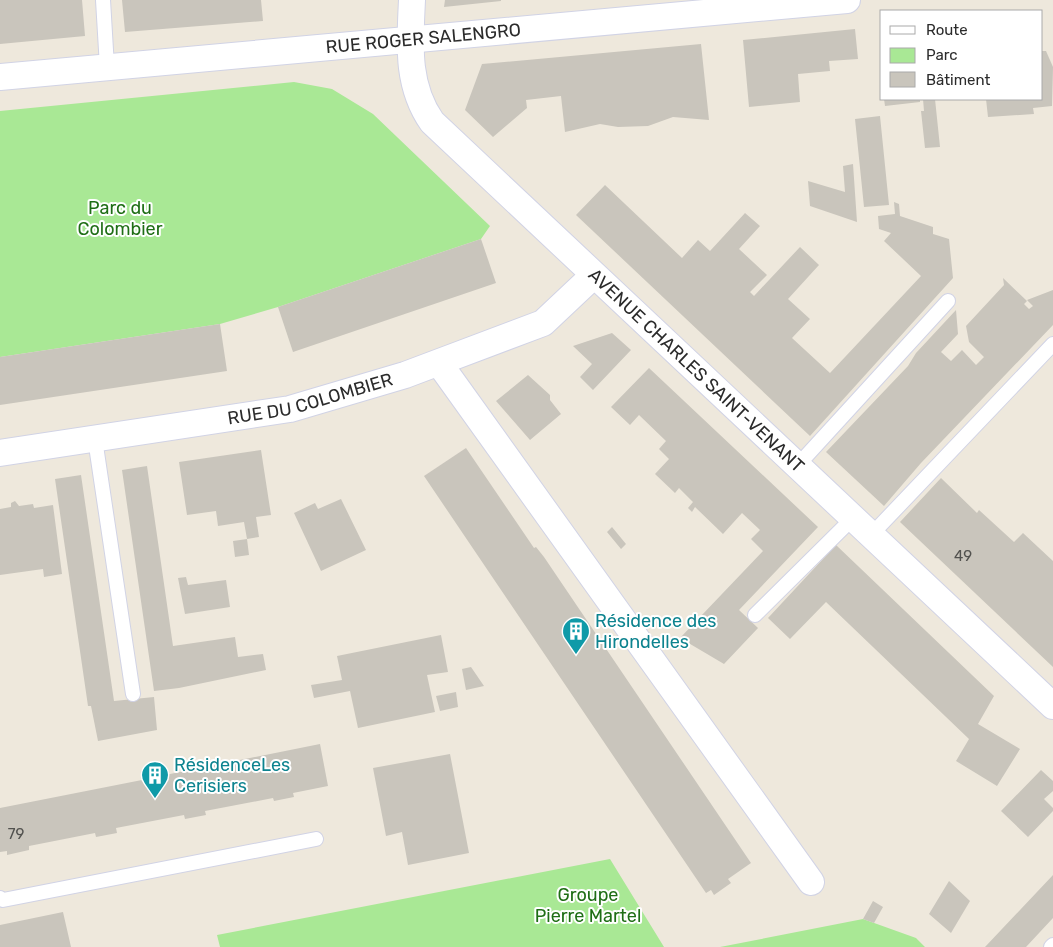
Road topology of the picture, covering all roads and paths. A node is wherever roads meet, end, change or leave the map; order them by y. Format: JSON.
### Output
{"nodes":[{"id":1,"x":103,"y":0,"type":"edge"},
{"id":2,"x":412,"y":0,"type":"edge"},
{"id":3,"x":847,"y":0,"type":"edge"},
{"id":4,"x":665,"y":9,"type":"edge"},
{"id":5,"x":410,"y":39,"type":"junction"},
{"id":6,"x":107,"y":67,"type":"junction"},
{"id":7,"x":0,"y":77,"type":"edge"},
{"id":8,"x":594,"y":275,"type":"junction"},
{"id":9,"x":948,"y":300,"type":"dead end"},
{"id":10,"x":1053,"y":344,"type":"edge"},
{"id":11,"x":439,"y":363,"type":"junction"},
{"id":12,"x":95,"y":439,"type":"junction"},
{"id":13,"x":0,"y":453,"type":"edge"},
{"id":14,"x":798,"y":465,"type":"junction"},
{"id":15,"x":863,"y":526,"type":"junction"},
{"id":16,"x":755,"y":615,"type":"dead end"},
{"id":17,"x":133,"y":694,"type":"dead end"},
{"id":18,"x":1053,"y":706,"type":"edge"},
{"id":19,"x":316,"y":840,"type":"dead end"},
{"id":20,"x":811,"y":882,"type":"dead end"},
{"id":21,"x":0,"y":898,"type":"edge"}],
"edges":[{"from":1,"to":6,"type":"lane"},
{"from":2,"to":5,"type":"street","name":"AVENUE CHARLES SAINT-VENANT"},
{"from":3,"to":4,"type":"street","name":"RUE ROGER SALENGRO"},
{"from":4,"to":5,"type":"street","name":"RUE ROGER SALENGRO"},
{"from":5,"to":6,"type":"street","name":"RUE ROGER SALENGRO"},
{"from":5,"to":8,"type":"street","name":"AVENUE CHARLES SAINT-VENANT"},
{"from":6,"to":7,"type":"street","name":"RUE ROGER SALENGRO"},
{"from":8,"to":11,"type":"street","name":"RUE DU COLOMBIER"},
{"from":8,"to":14,"type":"street","name":"AVENUE CHARLES SAINT-VENANT"},
{"from":9,"to":14,"type":"lane"},
{"from":10,"to":15,"type":"lane"},
{"from":11,"to":12,"type":"street","name":"RUE DU COLOMBIER"},
{"from":11,"to":20,"type":"street"},
{"from":12,"to":13,"type":"street","name":"RUE DU COLOMBIER"},
{"from":12,"to":17,"type":"lane"},
{"from":14,"to":15,"type":"street","name":"AVENUE CHARLES SAINT-VENANT"},
{"from":15,"to":16,"type":"lane"},
{"from":15,"to":18,"type":"street","name":"AVENUE CHARLES SAINT-VENANT"},
{"from":19,"to":21,"type":"lane"}]}
